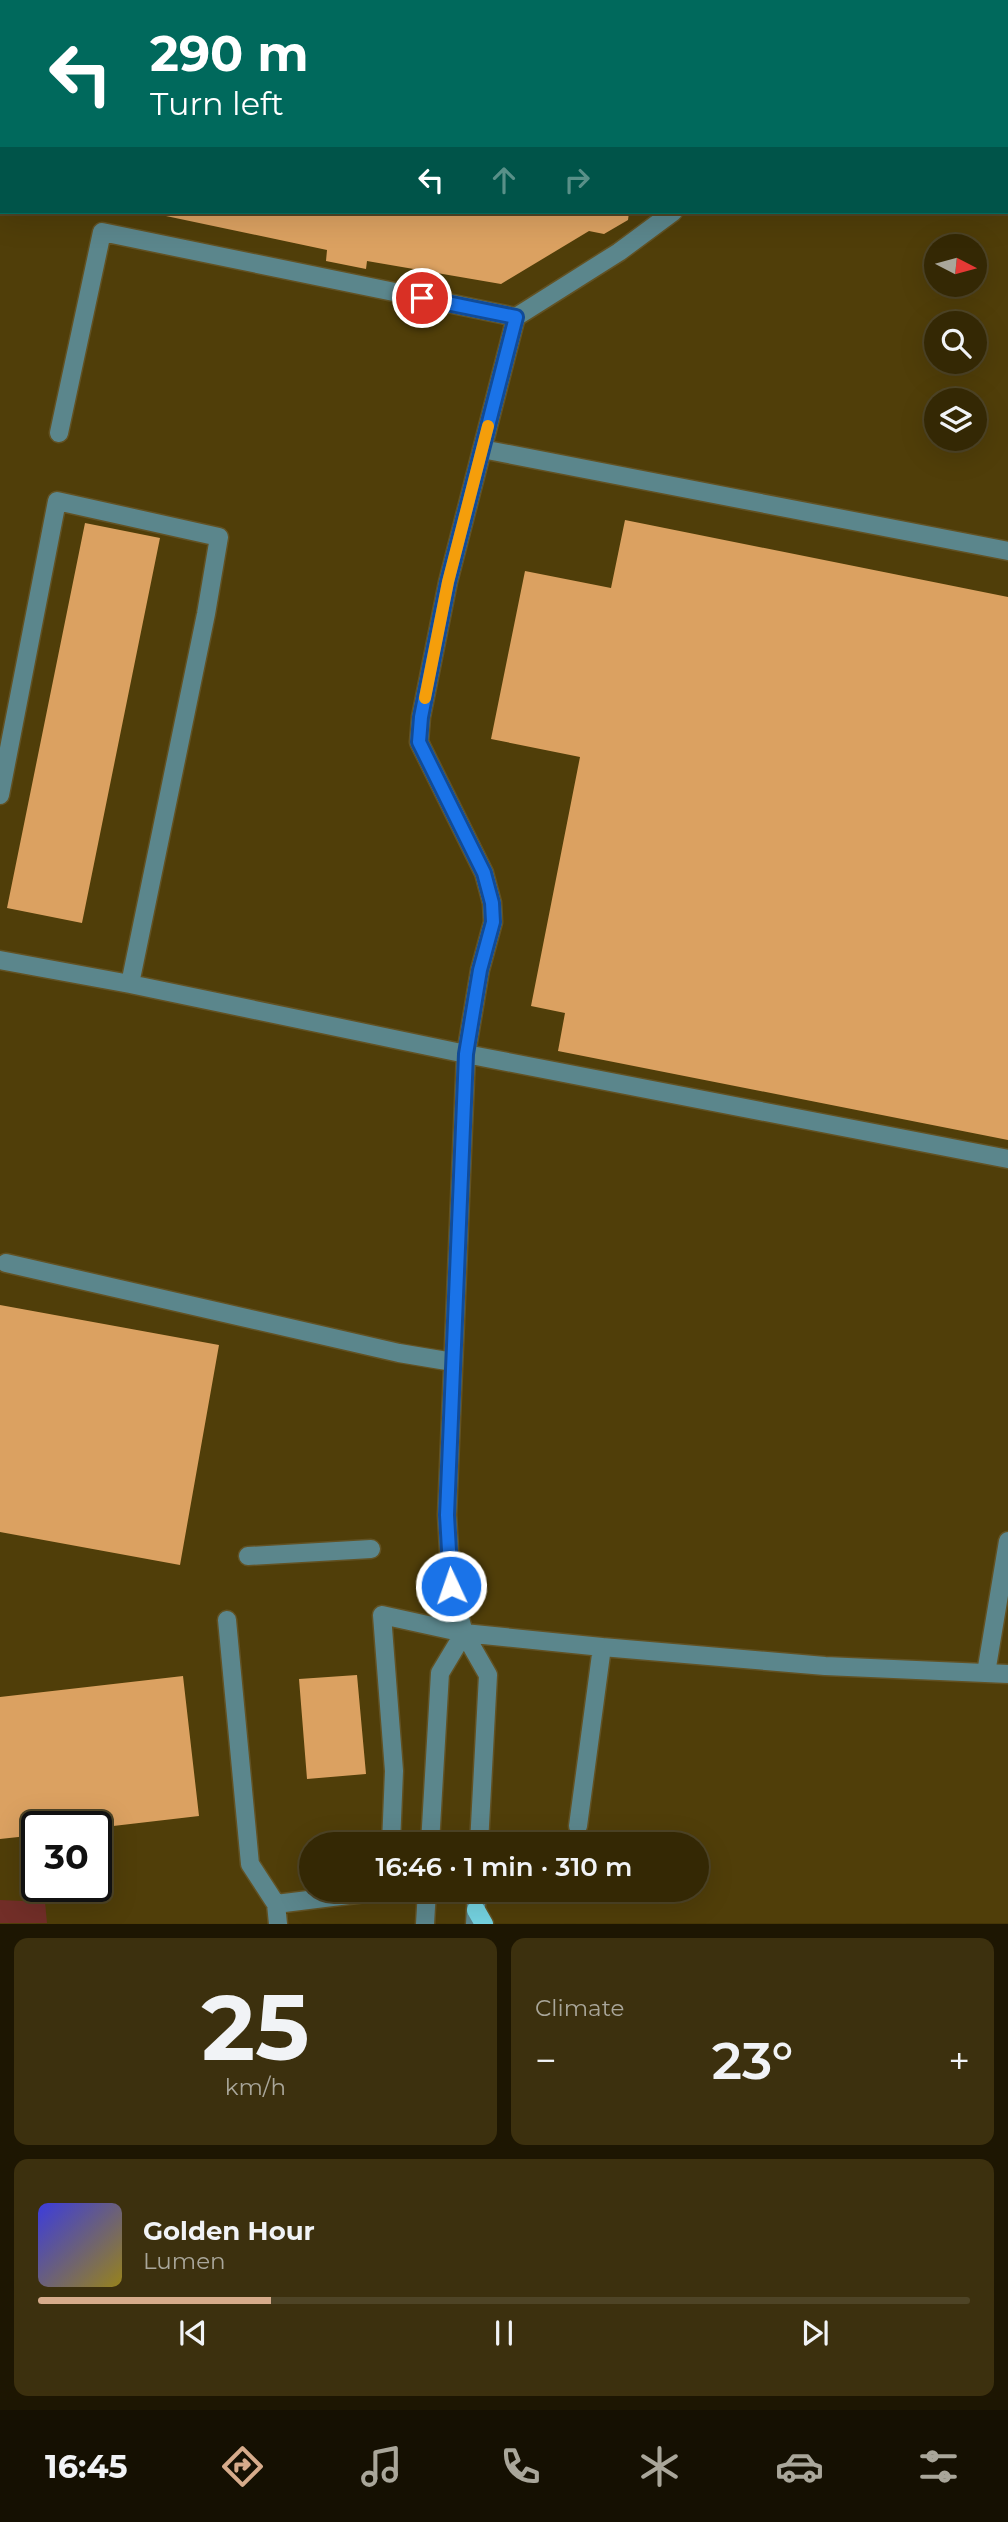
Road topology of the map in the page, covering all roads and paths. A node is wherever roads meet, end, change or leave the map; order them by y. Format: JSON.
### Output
{"nodes":[{"id":1,"x":670,"y":214,"type":"edge"},
{"id":2,"x":516,"y":317,"type":"junction"},
{"id":3,"x":59,"y":433,"type":"dead end"},
{"id":4,"x":482,"y":449,"type":"junction"},
{"id":5,"x":1008,"y":551,"type":"edge"},
{"id":6,"x":0,"y":795,"type":"edge"},
{"id":7,"x":0,"y":960,"type":"edge"},
{"id":8,"x":130,"y":984,"type":"junction"},
{"id":9,"x":466,"y":1054,"type":"junction"},
{"id":10,"x":1008,"y":1159,"type":"edge"},
{"id":11,"x":6,"y":1263,"type":"dead end"},
{"id":12,"x":453,"y":1362,"type":"junction"},
{"id":13,"x":1008,"y":1541,"type":"edge"},
{"id":14,"x":371,"y":1549,"type":"dead end"},
{"id":15,"x":248,"y":1556,"type":"dead end"},
{"id":16,"x":227,"y":1620,"type":"dead end"},
{"id":17,"x":464,"y":1633,"type":"junction"},
{"id":18,"x":603,"y":1647,"type":"junction"},
{"id":19,"x":986,"y":1673,"type":"junction"},
{"id":20,"x":1008,"y":1674,"type":"edge"},
{"id":21,"x":578,"y":1826,"type":"dead end"},
{"id":22,"x":391,"y":1832,"type":"edge"},
{"id":23,"x":431,"y":1832,"type":"edge"},
{"id":24,"x":480,"y":1832,"type":"edge"},
{"id":25,"x":299,"y":1901,"type":"edge"},
{"id":26,"x":426,"y":1902,"type":"edge"},
{"id":27,"x":276,"y":1904,"type":"junction"},
{"id":28,"x":278,"y":1923,"type":"edge"},
{"id":29,"x":425,"y":1923,"type":"edge"}],
"edges":[{"from":1,"to":2,"type":"street"},
{"from":2,"to":3,"type":"street"},
{"from":2,"to":4,"type":"street"},
{"from":4,"to":5,"type":"street"},
{"from":4,"to":9,"type":"street"},
{"from":6,"to":8,"type":"street"},
{"from":7,"to":8,"type":"street"},
{"from":8,"to":9,"type":"street"},
{"from":9,"to":10,"type":"street"},
{"from":9,"to":12,"type":"street"},
{"from":11,"to":12,"type":"street"},
{"from":12,"to":17,"type":"street"},
{"from":13,"to":19,"type":"street"},
{"from":14,"to":15,"type":"street"},
{"from":16,"to":27,"type":"street"},
{"from":17,"to":18,"type":"street"},
{"from":17,"to":22,"type":"street"},
{"from":17,"to":23,"type":"street"},
{"from":17,"to":24,"type":"street"},
{"from":18,"to":19,"type":"street"},
{"from":18,"to":21,"type":"street"},
{"from":19,"to":20,"type":"street"},
{"from":25,"to":27,"type":"street"},
{"from":26,"to":29,"type":"street"},
{"from":27,"to":28,"type":"street"}]}
